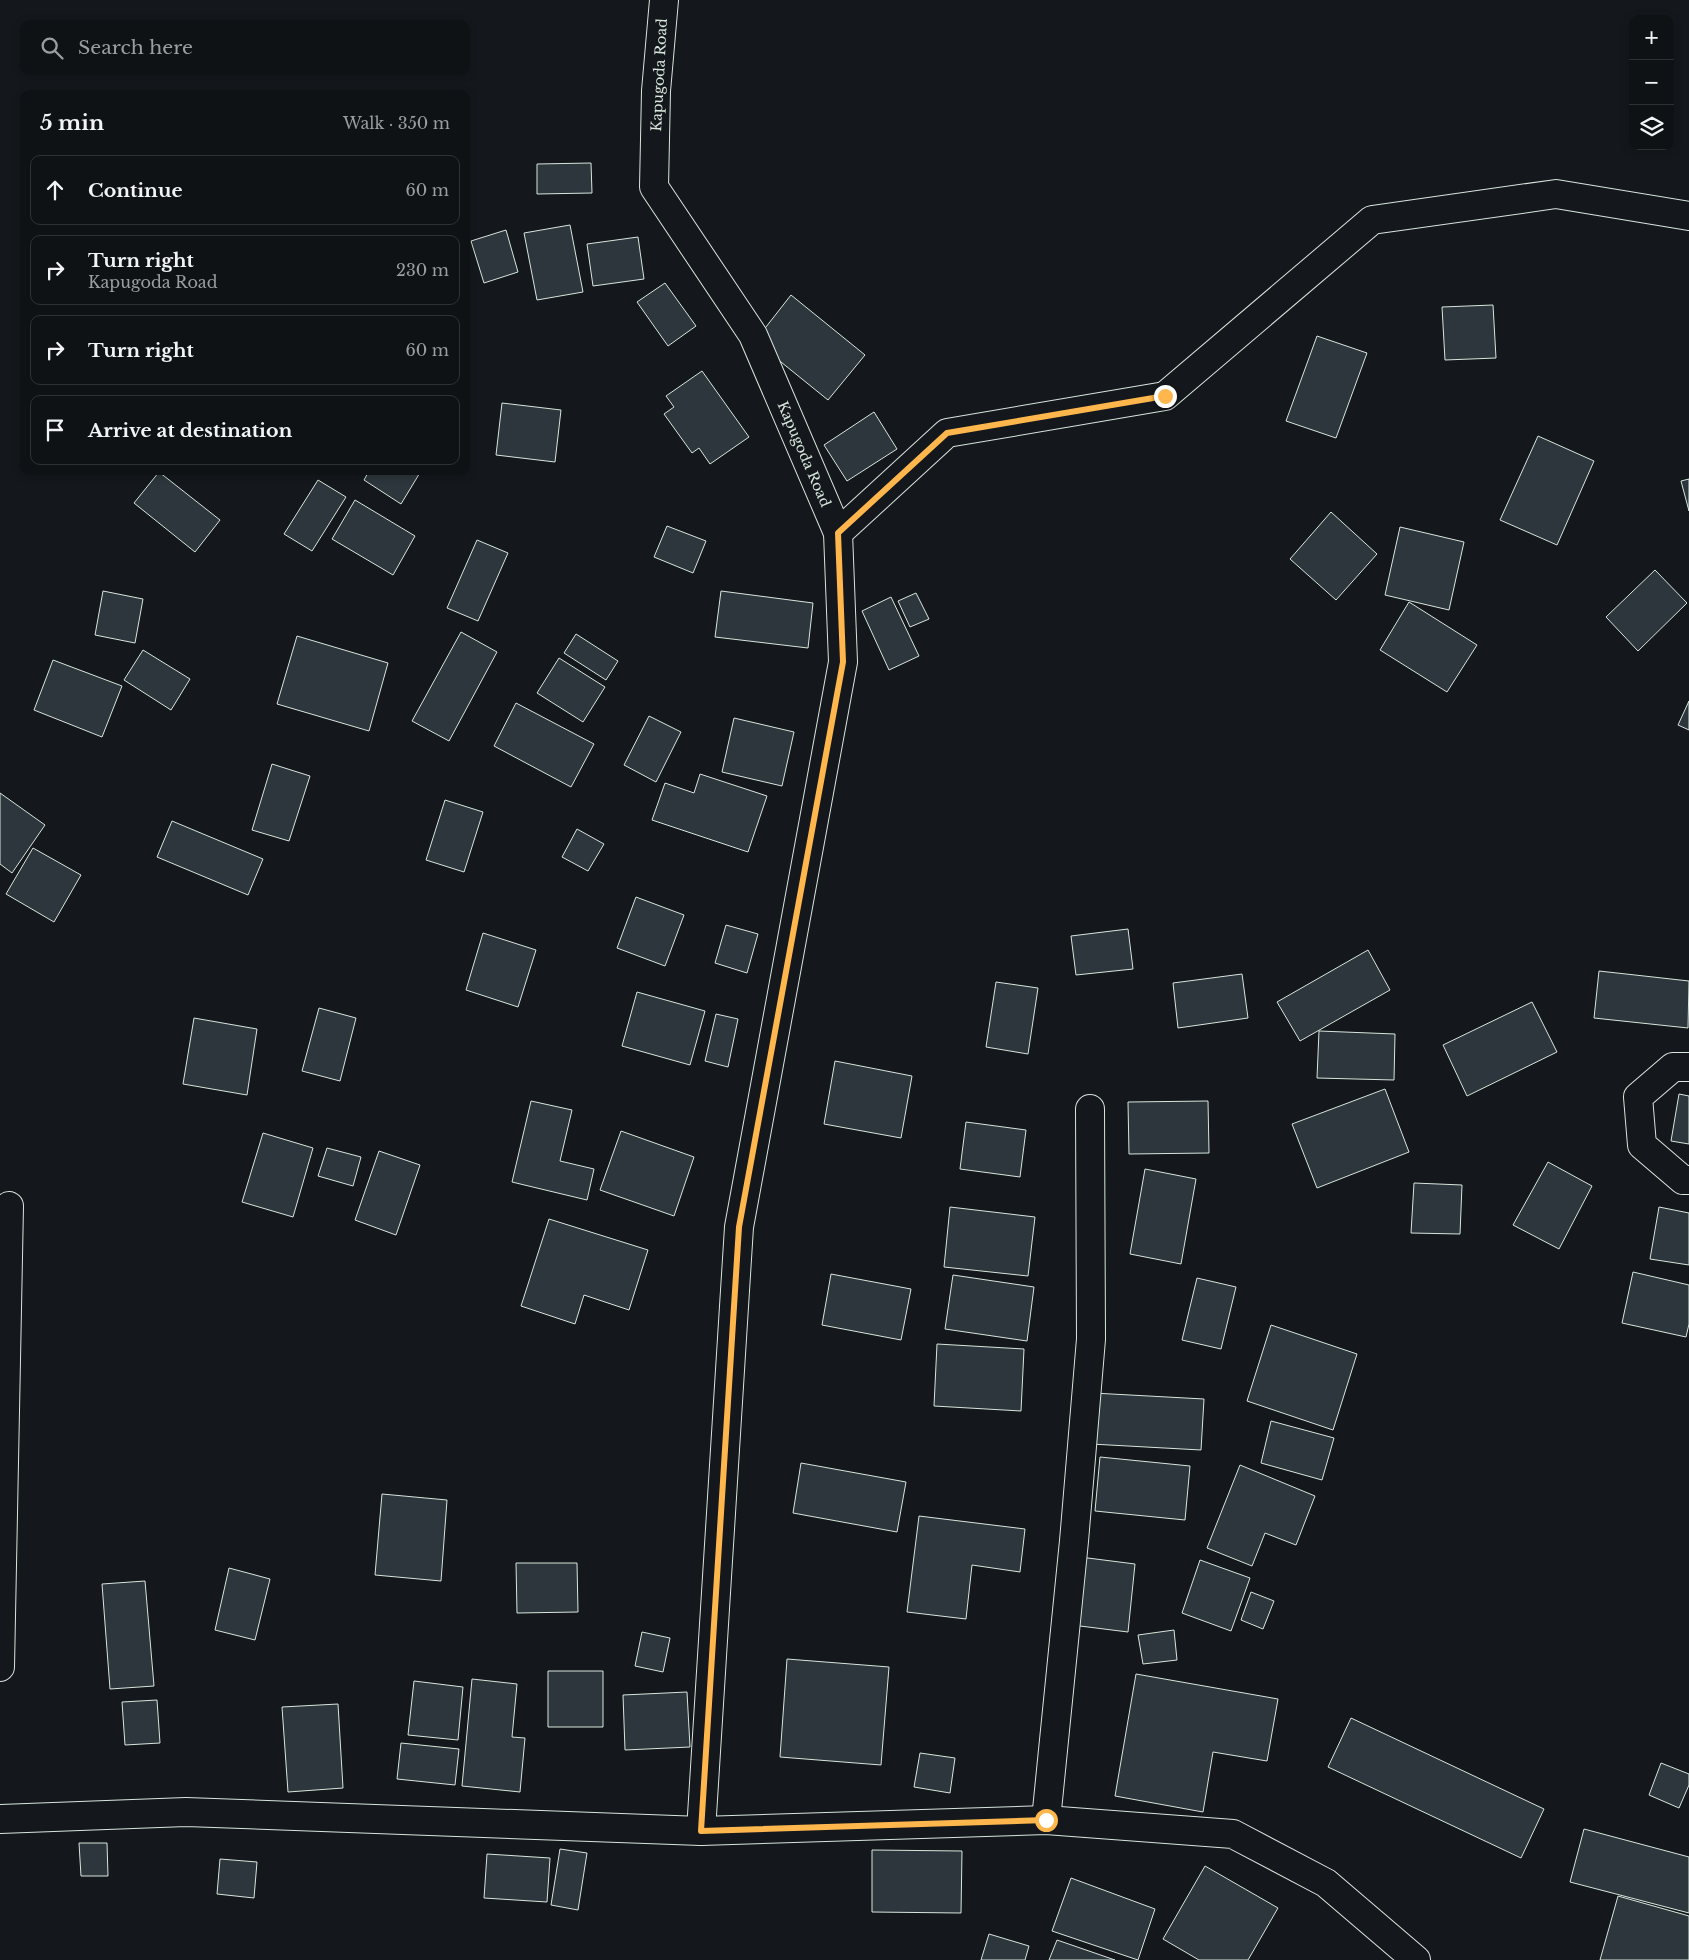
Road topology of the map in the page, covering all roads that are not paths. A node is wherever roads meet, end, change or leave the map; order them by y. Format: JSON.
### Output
{"nodes":[{"id":1,"x":664,"y":0,"type":"edge"},
{"id":2,"x":1689,"y":216,"type":"edge"},
{"id":3,"x":838,"y":533,"type":"junction"},
{"id":4,"x":1689,"y":1067,"type":"edge"},
{"id":5,"x":1090,"y":1109,"type":"dead end"},
{"id":6,"x":1689,"y":1180,"type":"edge"},
{"id":7,"x":9,"y":1206,"type":"dead end"},
{"id":8,"x":0,"y":1667,"type":"edge"},
{"id":9,"x":0,"y":1819,"type":"edge"},
{"id":10,"x":1046,"y":1820,"type":"junction"},
{"id":11,"x":701,"y":1831,"type":"junction"},
{"id":12,"x":1416,"y":1960,"type":"edge"}],
"edges":[{"from":1,"to":3,"type":"street","name":"Kapugoda Road"},
{"from":2,"to":3,"type":"street"},
{"from":3,"to":11,"type":"street","name":"Kapugoda Road"},
{"from":4,"to":6,"type":"street"},
{"from":5,"to":10,"type":"street"},
{"from":7,"to":8,"type":"street"},
{"from":9,"to":11,"type":"street"},
{"from":10,"to":11,"type":"street"},
{"from":10,"to":12,"type":"street"}]}
